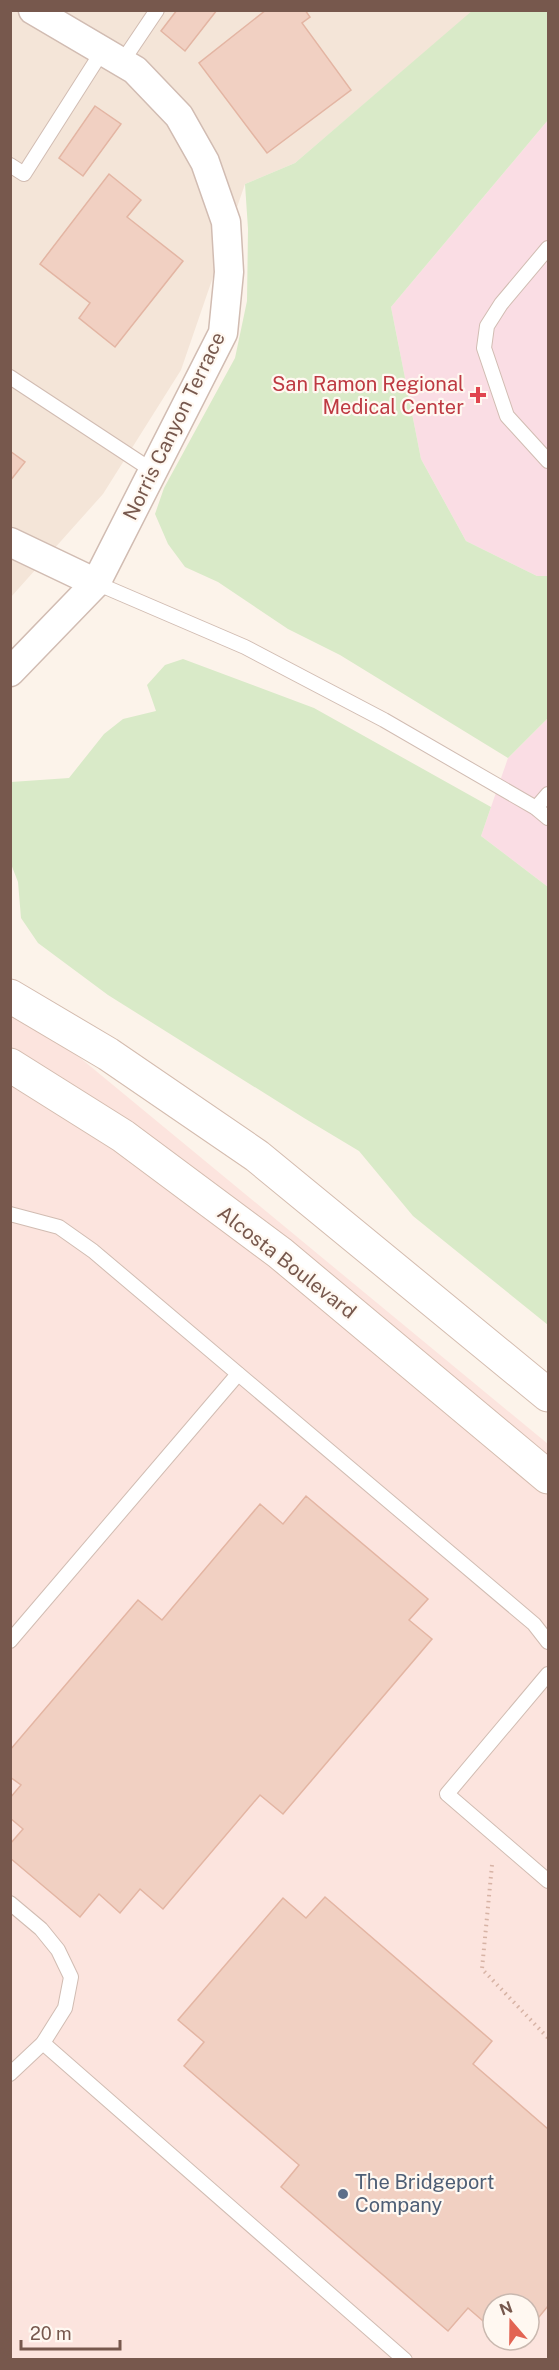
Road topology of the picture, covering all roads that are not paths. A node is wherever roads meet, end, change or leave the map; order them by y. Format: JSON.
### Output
{"nodes":[{"id":1,"x":33,"y":10,"type":"edge"},
{"id":2,"x":157,"y":10,"type":"edge"},
{"id":3,"x":112,"y":56,"type":"junction"},
{"id":4,"x":10,"y":165,"type":"edge"},
{"id":5,"x":549,"y":248,"type":"edge"},
{"id":6,"x":10,"y":377,"type":"edge"},
{"id":7,"x":549,"y":461,"type":"edge"},
{"id":8,"x":153,"y":471,"type":"junction"},
{"id":9,"x":10,"y":542,"type":"edge"},
{"id":10,"x":96,"y":583,"type":"junction"},
{"id":11,"x":10,"y":672,"type":"edge"},
{"id":12,"x":549,"y":794,"type":"edge"},
{"id":13,"x":536,"y":808,"type":"junction"},
{"id":14,"x":549,"y":818,"type":"edge"},
{"id":15,"x":10,"y":996,"type":"edge"},
{"id":16,"x":10,"y":1065,"type":"edge"},
{"id":17,"x":10,"y":1214,"type":"edge"},
{"id":18,"x":238,"y":1374,"type":"junction"},
{"id":19,"x":549,"y":1395,"type":"edge"},
{"id":20,"x":549,"y":1477,"type":"edge"},
{"id":21,"x":10,"y":1641,"type":"edge"},
{"id":22,"x":549,"y":1642,"type":"edge"},
{"id":23,"x":549,"y":1674,"type":"edge"},
{"id":24,"x":549,"y":1881,"type":"edge"},
{"id":25,"x":10,"y":1903,"type":"edge"},
{"id":26,"x":43,"y":2043,"type":"junction"},
{"id":27,"x":10,"y":2074,"type":"edge"},
{"id":28,"x":405,"y":2360,"type":"edge"}],
"edges":[{"from":1,"to":3,"type":"street","name":"Norris Canyon Terrace"},
{"from":2,"to":3,"type":"lane"},
{"from":3,"to":4,"type":"lane"},
{"from":3,"to":8,"type":"street","name":"Norris Canyon Terrace"},
{"from":5,"to":7,"type":"lane"},
{"from":6,"to":8,"type":"lane"},
{"from":8,"to":10,"type":"street","name":"Norris Canyon Terrace"},
{"from":9,"to":10,"type":"street"},
{"from":10,"to":11,"type":"street","name":"Norris Canyon Terrace"},
{"from":10,"to":13,"type":"lane"},
{"from":12,"to":13,"type":"lane"},
{"from":13,"to":14,"type":"lane"},
{"from":15,"to":19,"type":"main road"},
{"from":16,"to":20,"type":"main road","name":"Alcosta Boulevard"},
{"from":17,"to":18,"type":"lane"},
{"from":18,"to":21,"type":"lane"},
{"from":18,"to":22,"type":"lane"},
{"from":23,"to":24,"type":"lane"},
{"from":25,"to":26,"type":"lane"},
{"from":26,"to":27,"type":"lane"},
{"from":26,"to":28,"type":"lane"}]}
